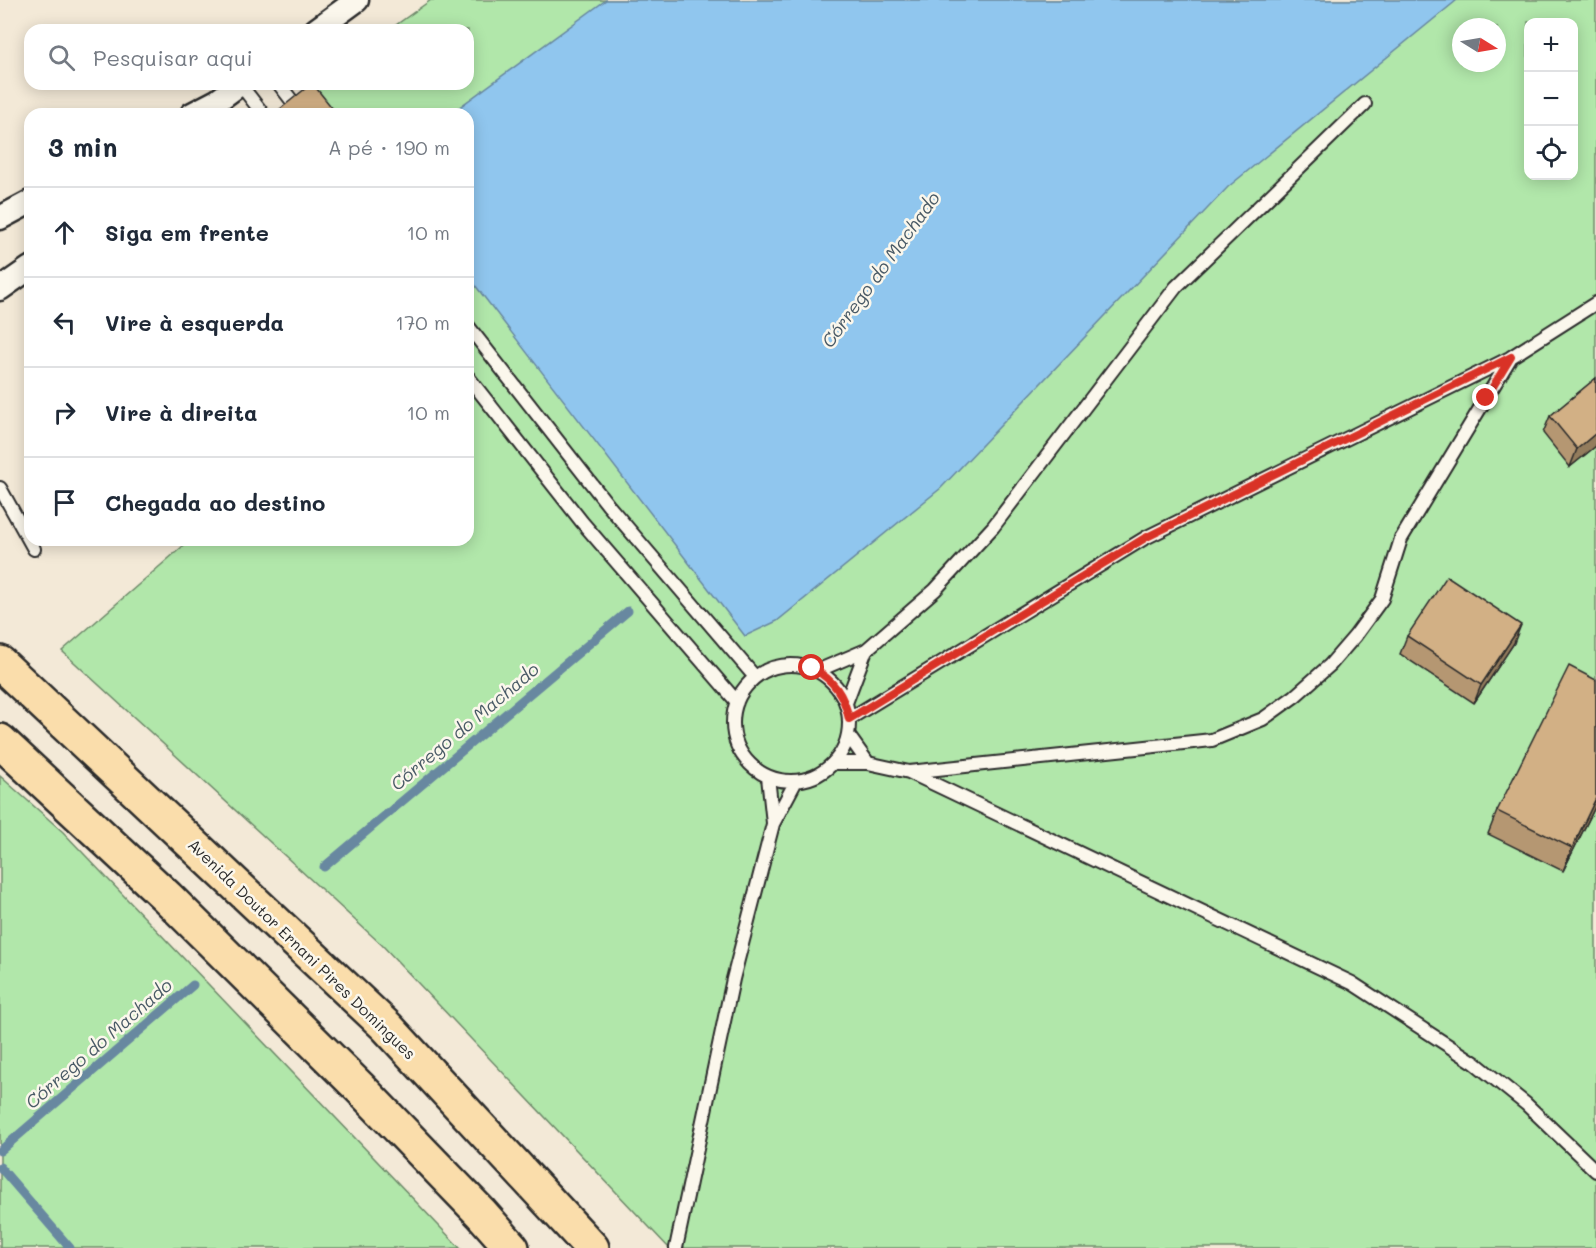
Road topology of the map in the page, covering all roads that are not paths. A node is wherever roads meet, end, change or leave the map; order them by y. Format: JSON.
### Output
{"nodes":[{"id":1,"x":357,"y":0,"type":"edge"},
{"id":2,"x":324,"y":24,"type":"edge"},
{"id":3,"x":231,"y":90,"type":"edge"},
{"id":4,"x":245,"y":90,"type":"edge"},
{"id":5,"x":284,"y":90,"type":"edge"},
{"id":6,"x":1365,"y":104,"type":"dead end"},
{"id":7,"x":203,"y":108,"type":"edge"},
{"id":8,"x":258,"y":108,"type":"edge"},
{"id":9,"x":297,"y":108,"type":"edge"},
{"id":10,"x":24,"y":205,"type":"edge"},
{"id":11,"x":0,"y":218,"type":"edge"},
{"id":12,"x":24,"y":272,"type":"edge"},
{"id":13,"x":0,"y":289,"type":"edge"},
{"id":14,"x":1596,"y":303,"type":"edge"},
{"id":15,"x":474,"y":334,"type":"edge"},
{"id":16,"x":1511,"y":357,"type":"junction"},
{"id":17,"x":474,"y":385,"type":"edge"},
{"id":18,"x":0,"y":488,"type":"edge"},
{"id":19,"x":24,"y":531,"type":"edge"},
{"id":20,"x":32,"y":546,"type":"edge"},
{"id":21,"x":34,"y":549,"type":"dead end"},
{"id":22,"x":866,"y":650,"type":"junction"},
{"id":23,"x":0,"y":663,"type":"edge"},
{"id":24,"x":818,"y":671,"type":"junction"},
{"id":25,"x":755,"y":677,"type":"junction"},
{"id":26,"x":737,"y":702,"type":"junction"},
{"id":27,"x":846,"y":703,"type":"junction"},
{"id":28,"x":849,"y":719,"type":"junction"},
{"id":29,"x":848,"y":735,"type":"junction"},
{"id":30,"x":0,"y":741,"type":"edge"},
{"id":31,"x":834,"y":763,"type":"junction"},
{"id":32,"x":868,"y":763,"type":"junction"},
{"id":33,"x":909,"y":772,"type":"junction"},
{"id":34,"x":768,"y":777,"type":"junction"},
{"id":35,"x":796,"y":781,"type":"junction"},
{"id":36,"x":773,"y":824,"type":"junction"},
{"id":37,"x":1596,"y":1171,"type":"edge"},
{"id":38,"x":512,"y":1248,"type":"edge"},
{"id":39,"x":592,"y":1248,"type":"edge"},
{"id":40,"x":676,"y":1248,"type":"edge"}],
"edges":[{"from":1,"to":2,"type":"street"},
{"from":3,"to":7,"type":"street"},
{"from":4,"to":8,"type":"lane"},
{"from":5,"to":9,"type":"lane"},
{"from":6,"to":22,"type":"lane"},
{"from":10,"to":11,"type":"street"},
{"from":12,"to":13,"type":"street"},
{"from":14,"to":16,"type":"lane"},
{"from":15,"to":25,"type":"lane"},
{"from":16,"to":28,"type":"lane"},
{"from":16,"to":33,"type":"lane"},
{"from":17,"to":26,"type":"lane"},
{"from":18,"to":19,"type":"lane"},
{"from":20,"to":21,"type":"lane"},
{"from":22,"to":24,"type":"lane"},
{"from":22,"to":27,"type":"lane"},
{"from":23,"to":39,"type":"main road","name":"Avenida Doutor Ernani Pires Domingues"},
{"from":24,"to":25,"type":"lane"},
{"from":24,"to":27,"type":"lane"},
{"from":25,"to":26,"type":"lane"},
{"from":26,"to":34,"type":"lane"},
{"from":27,"to":28,"type":"lane"},
{"from":28,"to":29,"type":"lane"},
{"from":29,"to":31,"type":"lane"},
{"from":29,"to":32,"type":"lane"},
{"from":30,"to":38,"type":"main road"},
{"from":31,"to":32,"type":"lane"},
{"from":31,"to":35,"type":"lane"},
{"from":32,"to":33,"type":"lane"},
{"from":33,"to":37,"type":"lane"},
{"from":34,"to":35,"type":"lane"},
{"from":34,"to":36,"type":"lane"},
{"from":35,"to":36,"type":"lane"},
{"from":36,"to":40,"type":"lane"}]}
